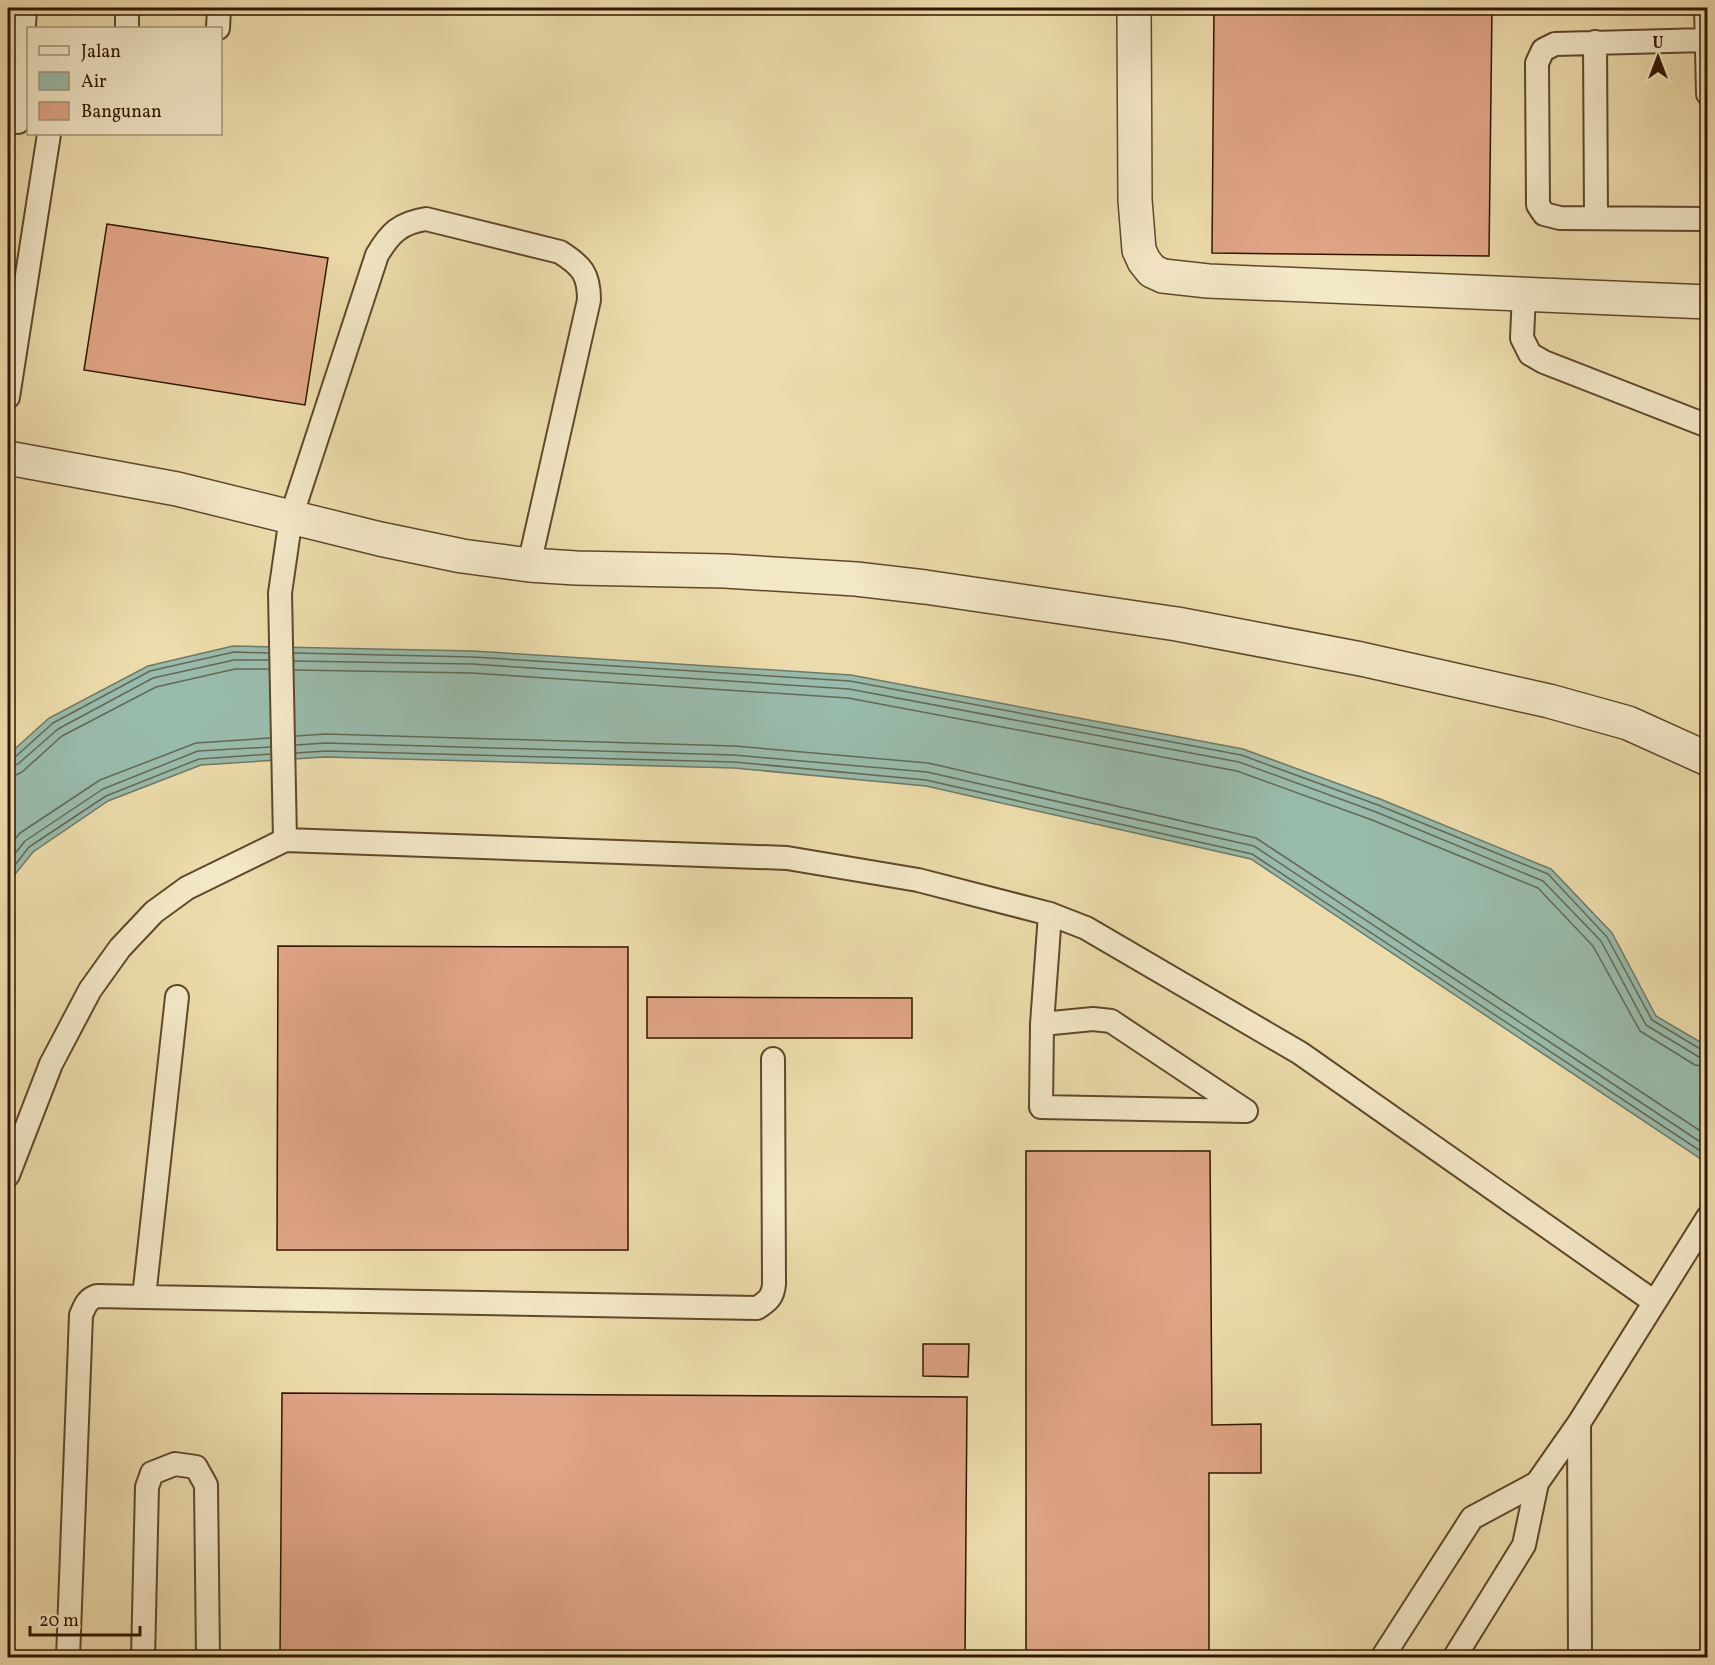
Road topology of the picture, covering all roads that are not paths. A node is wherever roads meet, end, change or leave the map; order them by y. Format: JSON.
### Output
{"nodes":[{"id":1,"x":25,"y":8,"type":"edge"},
{"id":2,"x":128,"y":8,"type":"edge"},
{"id":3,"x":219,"y":8,"type":"edge"},
{"id":4,"x":1134,"y":8,"type":"edge"},
{"id":5,"x":1706,"y":8,"type":"edge"},
{"id":6,"x":127,"y":27,"type":"edge"},
{"id":7,"x":219,"y":27,"type":"edge"},
{"id":8,"x":1706,"y":40,"type":"junction"},
{"id":9,"x":1595,"y":42,"type":"junction"},
{"id":10,"x":1707,"y":94,"type":"edge"},
{"id":11,"x":18,"y":122,"type":"edge"},
{"id":12,"x":49,"y":135,"type":"edge"},
{"id":13,"x":1596,"y":218,"type":"junction"},
{"id":14,"x":1707,"y":219,"type":"edge"},
{"id":15,"x":1524,"y":294,"type":"junction"},
{"id":16,"x":1707,"y":302,"type":"edge"},
{"id":17,"x":8,"y":397,"type":"edge"},
{"id":18,"x":1707,"y":426,"type":"edge"},
{"id":19,"x":8,"y":458,"type":"edge"},
{"id":20,"x":291,"y":517,"type":"junction"},
{"id":21,"x":529,"y":565,"type":"junction"},
{"id":22,"x":1705,"y":757,"type":"edge"},
{"id":23,"x":285,"y":840,"type":"junction"},
{"id":24,"x":1050,"y":914,"type":"junction"},
{"id":25,"x":177,"y":998,"type":"dead end"},
{"id":26,"x":1042,"y":1024,"type":"junction"},
{"id":27,"x":773,"y":1059,"type":"dead end"},
{"id":28,"x":8,"y":1175,"type":"edge"},
{"id":29,"x":1707,"y":1217,"type":"edge"},
{"id":30,"x":144,"y":1296,"type":"junction"},
{"id":31,"x":1653,"y":1301,"type":"junction"},
{"id":32,"x":1579,"y":1423,"type":"junction"},
{"id":33,"x":1537,"y":1483,"type":"junction"},
{"id":34,"x":68,"y":1658,"type":"edge"},
{"id":35,"x":143,"y":1658,"type":"edge"},
{"id":36,"x":207,"y":1658,"type":"edge"},
{"id":37,"x":1382,"y":1658,"type":"edge"},
{"id":38,"x":1454,"y":1658,"type":"edge"},
{"id":39,"x":1580,"y":1658,"type":"edge"}],
"edges":[{"from":1,"to":11,"type":"lane"},
{"from":2,"to":6,"type":"lane"},
{"from":3,"to":7,"type":"lane"},
{"from":4,"to":15,"type":"street"},
{"from":5,"to":8,"type":"lane"},
{"from":8,"to":9,"type":"lane"},
{"from":8,"to":10,"type":"lane"},
{"from":9,"to":13,"type":"lane"},
{"from":9,"to":13,"type":"lane"},
{"from":12,"to":17,"type":"lane"},
{"from":13,"to":14,"type":"lane"},
{"from":15,"to":16,"type":"street"},
{"from":15,"to":18,"type":"lane"},
{"from":19,"to":20,"type":"street"},
{"from":20,"to":21,"type":"street"},
{"from":20,"to":21,"type":"lane"},
{"from":20,"to":23,"type":"lane"},
{"from":21,"to":22,"type":"street"},
{"from":23,"to":24,"type":"lane"},
{"from":23,"to":28,"type":"lane"},
{"from":24,"to":26,"type":"lane"},
{"from":24,"to":31,"type":"lane"},
{"from":25,"to":30,"type":"lane"},
{"from":26,"to":26,"type":"lane"},
{"from":27,"to":30,"type":"lane"},
{"from":29,"to":31,"type":"lane"},
{"from":30,"to":34,"type":"lane"},
{"from":31,"to":32,"type":"lane"},
{"from":32,"to":33,"type":"lane"},
{"from":32,"to":39,"type":"lane"},
{"from":33,"to":37,"type":"lane"},
{"from":33,"to":38,"type":"lane"},
{"from":35,"to":36,"type":"lane"}]}
